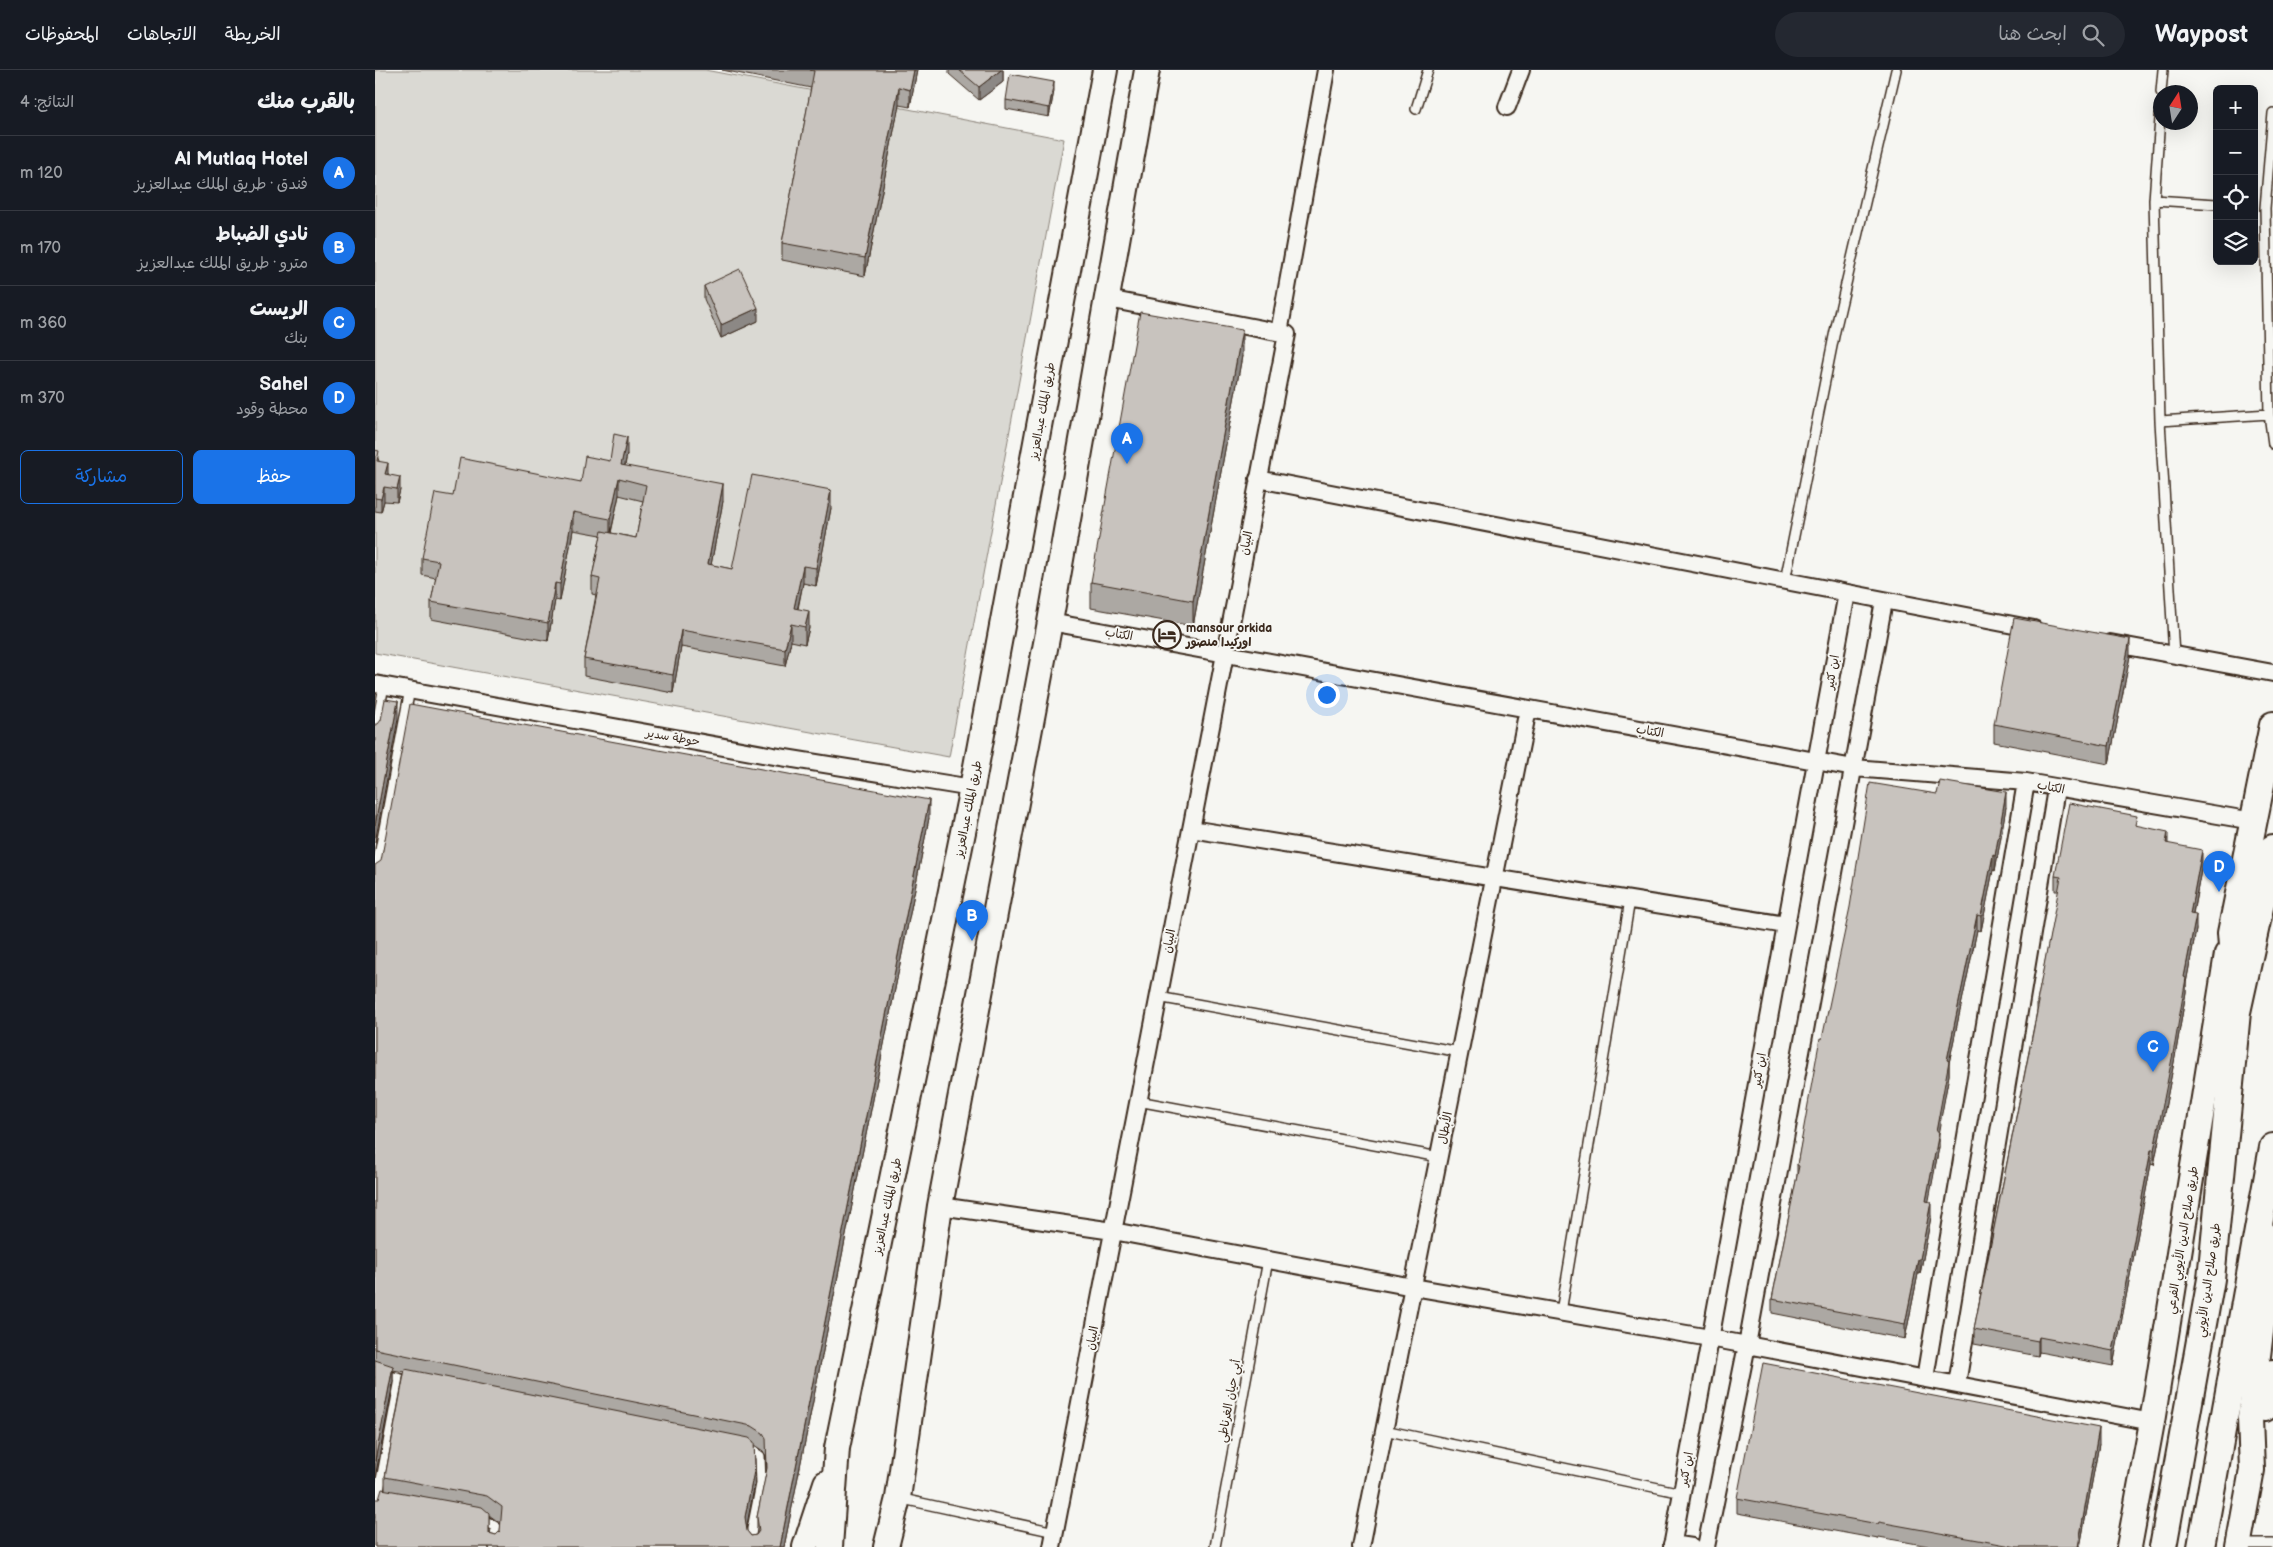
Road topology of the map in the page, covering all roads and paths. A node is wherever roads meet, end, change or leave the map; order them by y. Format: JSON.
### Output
{"nodes":[{"id":1,"x":1105,"y":70,"type":"edge"},
{"id":2,"x":1147,"y":70,"type":"edge"},
{"id":3,"x":1326,"y":70,"type":"edge"},
{"id":4,"x":1428,"y":70,"type":"edge"},
{"id":5,"x":1521,"y":70,"type":"edge"},
{"id":6,"x":1896,"y":70,"type":"edge"},
{"id":7,"x":2163,"y":70,"type":"edge"},
{"id":8,"x":2162,"y":85,"type":"edge"},
{"id":9,"x":1507,"y":107,"type":"dead end"},
{"id":10,"x":1416,"y":109,"type":"dead end"},
{"id":11,"x":2273,"y":113,"type":"edge"},
{"id":12,"x":2159,"y":130,"type":"edge"},
{"id":13,"x":2155,"y":200,"type":"junction"},
{"id":14,"x":2213,"y":204,"type":"edge"},
{"id":15,"x":2258,"y":207,"type":"edge"},
{"id":16,"x":2265,"y":208,"type":"junction"},
{"id":17,"x":1107,"y":300,"type":"junction"},
{"id":18,"x":1283,"y":334,"type":"junction"},
{"id":19,"x":2269,"y":414,"type":"junction"},
{"id":20,"x":2160,"y":421,"type":"junction"},
{"id":21,"x":2273,"y":444,"type":"edge"},
{"id":22,"x":1258,"y":479,"type":"junction"},
{"id":23,"x":1785,"y":582,"type":"junction"},
{"id":24,"x":1847,"y":594,"type":"junction"},
{"id":25,"x":1884,"y":601,"type":"junction"},
{"id":26,"x":1050,"y":622,"type":"junction"},
{"id":27,"x":2048,"y":632,"type":"edge"},
{"id":28,"x":2097,"y":641,"type":"edge"},
{"id":29,"x":1225,"y":652,"type":"junction"},
{"id":30,"x":2174,"y":656,"type":"junction"},
{"id":31,"x":2273,"y":673,"type":"edge"},
{"id":32,"x":380,"y":684,"type":"edge"},
{"id":33,"x":410,"y":690,"type":"junction"},
{"id":34,"x":1528,"y":709,"type":"junction"},
{"id":35,"x":375,"y":736,"type":"edge"},
{"id":36,"x":2272,"y":736,"type":"edge"},
{"id":37,"x":1816,"y":761,"type":"junction"},
{"id":38,"x":1854,"y":768,"type":"junction"},
{"id":39,"x":2026,"y":782,"type":"junction"},
{"id":40,"x":972,"y":788,"type":"junction"},
{"id":41,"x":2056,"y":789,"type":"junction"},
{"id":42,"x":2253,"y":821,"type":"junction"},
{"id":43,"x":1191,"y":829,"type":"junction"},
{"id":44,"x":2273,"y":848,"type":"edge"},
{"id":45,"x":375,"y":877,"type":"edge"},
{"id":46,"x":1495,"y":878,"type":"junction"},
{"id":47,"x":1630,"y":900,"type":"junction"},
{"id":48,"x":1786,"y":925,"type":"junction"},
{"id":49,"x":2231,"y":933,"type":"junction"},
{"id":50,"x":1158,"y":997,"type":"junction"},
{"id":51,"x":2237,"y":1012,"type":"junction"},
{"id":52,"x":1460,"y":1052,"type":"junction"},
{"id":53,"x":1138,"y":1101,"type":"junction"},
{"id":54,"x":2273,"y":1147,"type":"edge"},
{"id":55,"x":1439,"y":1157,"type":"junction"},
{"id":56,"x":2265,"y":1202,"type":"junction"},
{"id":57,"x":940,"y":1206,"type":"junction"},
{"id":58,"x":1113,"y":1231,"type":"junction"},
{"id":59,"x":1268,"y":1260,"type":"junction"},
{"id":60,"x":1413,"y":1287,"type":"junction"},
{"id":61,"x":1561,"y":1312,"type":"junction"},
{"id":62,"x":1710,"y":1338,"type":"junction"},
{"id":63,"x":1747,"y":1345,"type":"junction"},
{"id":64,"x":375,"y":1372,"type":"edge"},
{"id":65,"x":2273,"y":1372,"type":"edge"},
{"id":66,"x":1925,"y":1378,"type":"junction"},
{"id":67,"x":400,"y":1379,"type":"junction"},
{"id":68,"x":419,"y":1383,"type":"edge"},
{"id":69,"x":1957,"y":1384,"type":"junction"},
{"id":70,"x":2152,"y":1422,"type":"junction"},
{"id":71,"x":1384,"y":1430,"type":"junction"},
{"id":72,"x":732,"y":1446,"type":"edge"},
{"id":73,"x":837,"y":1448,"type":"junction"},
{"id":74,"x":2252,"y":1470,"type":"junction"},
{"id":75,"x":1682,"y":1493,"type":"junction"},
{"id":76,"x":898,"y":1498,"type":"junction"},
{"id":77,"x":375,"y":1512,"type":"edge"},
{"id":78,"x":469,"y":1515,"type":"edge"},
{"id":79,"x":1053,"y":1540,"type":"edge"},
{"id":80,"x":2273,"y":1544,"type":"edge"},
{"id":81,"x":1672,"y":1545,"type":"edge"},
{"id":82,"x":2238,"y":1546,"type":"edge"},
{"id":83,"x":494,"y":1547,"type":"edge"},
{"id":84,"x":753,"y":1547,"type":"edge"},
{"id":85,"x":805,"y":1547,"type":"edge"},
{"id":86,"x":830,"y":1547,"type":"edge"},
{"id":87,"x":888,"y":1547,"type":"edge"},
{"id":88,"x":1215,"y":1547,"type":"edge"},
{"id":89,"x":1361,"y":1547,"type":"edge"},
{"id":90,"x":1692,"y":1547,"type":"edge"},
{"id":91,"x":1706,"y":1547,"type":"edge"},
{"id":92,"x":2129,"y":1547,"type":"edge"},
{"id":93,"x":2163,"y":1547,"type":"edge"},
{"id":94,"x":2201,"y":1547,"type":"edge"}],
"edges":[{"from":1,"to":40,"type":"main road","name":"طريق الملك عبدالعزيز"},
{"from":2,"to":17,"type":"main road"},
{"from":3,"to":18,"type":"street","name":"البيان"},
{"from":4,"to":10,"type":"lane"},
{"from":5,"to":9,"type":"street"},
{"from":6,"to":23,"type":"lane"},
{"from":7,"to":8,"type":"lane"},
{"from":11,"to":16,"type":"lane"},
{"from":12,"to":13,"type":"lane"},
{"from":13,"to":14,"type":"lane"},
{"from":13,"to":20,"type":"lane"},
{"from":15,"to":16,"type":"lane"},
{"from":16,"to":19,"type":"lane"},
{"from":17,"to":18,"type":"street"},
{"from":17,"to":26,"type":"main road"},
{"from":18,"to":22,"type":"street","name":"البيان"},
{"from":19,"to":20,"type":"lane"},
{"from":19,"to":21,"type":"lane"},
{"from":20,"to":30,"type":"lane"},
{"from":22,"to":23,"type":"street"},
{"from":22,"to":29,"type":"street","name":"البيان"},
{"from":23,"to":24,"type":"street"},
{"from":24,"to":25,"type":"street"},
{"from":24,"to":37,"type":"street","name":"ابن كثير"},
{"from":25,"to":27,"type":"street"},
{"from":25,"to":38,"type":"street"},
{"from":26,"to":29,"type":"street","name":"الكتاب"},
{"from":26,"to":57,"type":"main road"},
{"from":28,"to":30,"type":"street"},
{"from":29,"to":34,"type":"street","name":"الكتاب"},
{"from":29,"to":43,"type":"street","name":"البيان"},
{"from":30,"to":31,"type":"street"},
{"from":32,"to":33,"type":"street","name":"حوطة سدير"},
{"from":32,"to":35,"type":"lane"},
{"from":33,"to":40,"type":"street","name":"حوطة سدير"},
{"from":33,"to":45,"type":"lane"},
{"from":34,"to":37,"type":"street","name":"الكتاب"},
{"from":34,"to":46,"type":"street","name":"الأبطال"},
{"from":36,"to":42,"type":"main road","name":"طريق صلاح الدين الأيوبي"},
{"from":37,"to":38,"type":"street","name":"الكتاب"},
{"from":37,"to":48,"type":"street","name":"ابن كثير"},
{"from":38,"to":39,"type":"street","name":"الكتاب"},
{"from":38,"to":63,"type":"street"},
{"from":39,"to":41,"type":"street","name":"الكتاب"},
{"from":39,"to":66,"type":"street"},
{"from":40,"to":73,"type":"main road","name":"طريق الملك عبدالعزيز"},
{"from":41,"to":42,"type":"street","name":"الكتاب"},
{"from":41,"to":69,"type":"street"},
{"from":42,"to":49,"type":"main road","name":"طريق صلاح الدين الأيوبي"},
{"from":43,"to":46,"type":"street"},
{"from":43,"to":50,"type":"street","name":"البيان"},
{"from":44,"to":51,"type":"main road","name":"طريق صلاح الدين الأيوبي"},
{"from":46,"to":47,"type":"street"},
{"from":46,"to":52,"type":"street","name":"الأبطال"},
{"from":47,"to":48,"type":"street"},
{"from":47,"to":61,"type":"lane"},
{"from":48,"to":62,"type":"street","name":"ابن كثير"},
{"from":49,"to":51,"type":"main road","name":"طريق صلاح الدين الأيوبي"},
{"from":49,"to":70,"type":"main road","name":"طريق صلاح الدين الأيوبي الفرعي"},
{"from":50,"to":52,"type":"lane"},
{"from":50,"to":53,"type":"street","name":"البيان"},
{"from":51,"to":93,"type":"main road","name":"طريق صلاح الدين الأيوبي"},
{"from":52,"to":55,"type":"street","name":"الأبطال"},
{"from":53,"to":55,"type":"lane"},
{"from":53,"to":58,"type":"street","name":"البيان"},
{"from":54,"to":56,"type":"main road"},
{"from":55,"to":60,"type":"street","name":"الأبطال"},
{"from":56,"to":74,"type":"main road"},
{"from":56,"to":94,"type":"main road"},
{"from":57,"to":58,"type":"street"},
{"from":57,"to":76,"type":"main road"},
{"from":58,"to":59,"type":"street"},
{"from":58,"to":79,"type":"street","name":"البيان"},
{"from":59,"to":60,"type":"street"},
{"from":59,"to":88,"type":"lane","name":"أبي حيان الغرناطي"},
{"from":60,"to":61,"type":"street"},
{"from":60,"to":71,"type":"street","name":"الأبطال"},
{"from":61,"to":62,"type":"street"},
{"from":62,"to":63,"type":"street"},
{"from":62,"to":75,"type":"street","name":"ابن كثير"},
{"from":63,"to":66,"type":"street"},
{"from":63,"to":91,"type":"street"},
{"from":64,"to":67,"type":"lane"},
{"from":65,"to":74,"type":"main road"},
{"from":66,"to":69,"type":"street"},
{"from":67,"to":68,"type":"lane"},
{"from":67,"to":77,"type":"lane"},
{"from":69,"to":70,"type":"street"},
{"from":70,"to":92,"type":"main road","name":"طريق صلاح الدين الأيوبي الفرعي"},
{"from":71,"to":75,"type":"lane"},
{"from":71,"to":89,"type":"street","name":"الأبطال"},
{"from":72,"to":84,"type":"lane"},
{"from":73,"to":85,"type":"main road"},
{"from":73,"to":86,"type":"main road","name":"طريق الملك عبدالعزيز"},
{"from":74,"to":82,"type":"main road"},
{"from":75,"to":81,"type":"street","name":"ابن كثير"},
{"from":76,"to":79,"type":"lane"},
{"from":76,"to":87,"type":"main road"},
{"from":78,"to":83,"type":"lane"},
{"from":80,"to":82,"type":"lane"},
{"from":81,"to":90,"type":"street"}]}
